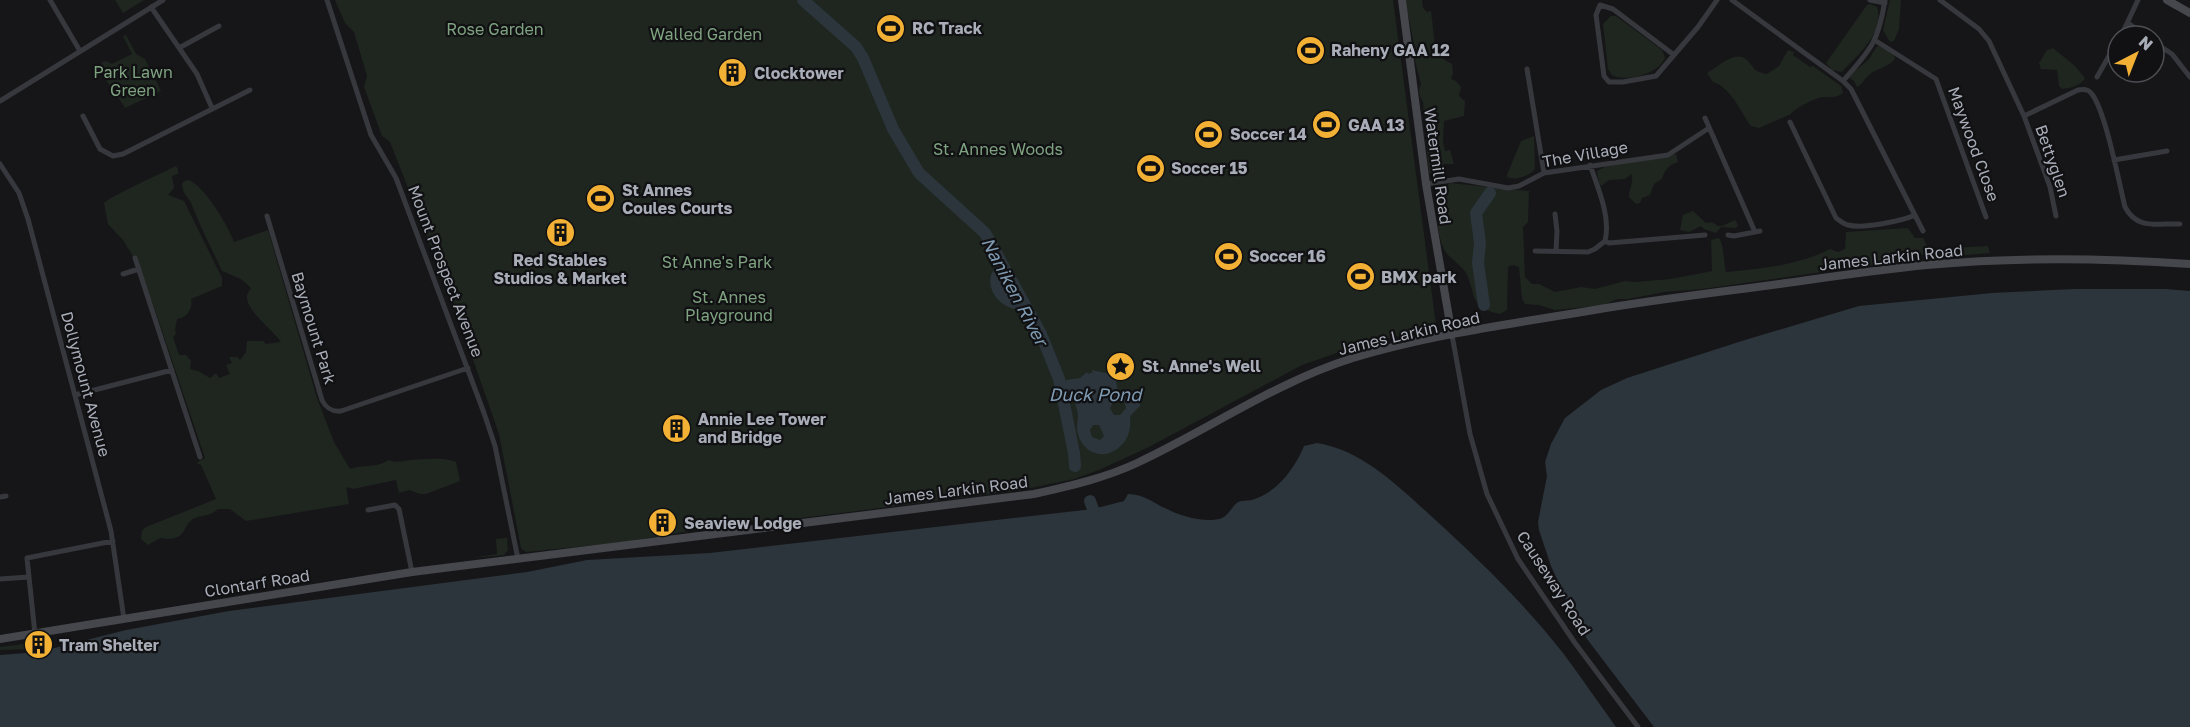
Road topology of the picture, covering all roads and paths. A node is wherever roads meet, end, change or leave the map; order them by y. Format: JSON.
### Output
{"nodes":[{"id":1,"x":50,"y":0,"type":"edge"},
{"id":2,"x":163,"y":0,"type":"edge"},
{"id":3,"x":327,"y":0,"type":"edge"},
{"id":4,"x":1402,"y":0,"type":"edge"},
{"id":5,"x":1717,"y":0,"type":"edge"},
{"id":6,"x":1732,"y":0,"type":"edge"},
{"id":7,"x":1870,"y":0,"type":"edge"},
{"id":8,"x":1940,"y":0,"type":"edge"},
{"id":9,"x":2138,"y":0,"type":"edge"},
{"id":10,"x":2167,"y":0,"type":"edge"},
{"id":11,"x":1885,"y":2,"type":"edge"},
{"id":12,"x":151,"y":7,"type":"junction"},
{"id":13,"x":2190,"y":13,"type":"edge"},
{"id":14,"x":2128,"y":23,"type":"edge"},
{"id":15,"x":219,"y":26,"type":"dead end"},
{"id":16,"x":1876,"y":41,"type":"junction"},
{"id":17,"x":178,"y":48,"type":"junction"},
{"id":18,"x":2166,"y":50,"type":"edge"},
{"id":19,"x":80,"y":51,"type":"junction"},
{"id":20,"x":1674,"y":55,"type":"junction"},
{"id":21,"x":2106,"y":61,"type":"edge"},
{"id":22,"x":1527,"y":69,"type":"dead end"},
{"id":23,"x":2097,"y":77,"type":"dead end"},
{"id":24,"x":2190,"y":77,"type":"edge"},
{"id":25,"x":1843,"y":81,"type":"junction"},
{"id":26,"x":250,"y":90,"type":"dead end"},
{"id":27,"x":0,"y":101,"type":"edge"},
{"id":28,"x":212,"y":108,"type":"junction"},
{"id":29,"x":83,"y":116,"type":"dead end"},
{"id":30,"x":2024,"y":116,"type":"junction"},
{"id":31,"x":1705,"y":118,"type":"dead end"},
{"id":32,"x":1790,"y":122,"type":"dead end"},
{"id":33,"x":1709,"y":128,"type":"junction"},
{"id":34,"x":2167,"y":150,"type":"dead end"},
{"id":35,"x":2114,"y":160,"type":"junction"},
{"id":36,"x":0,"y":164,"type":"edge"},
{"id":37,"x":1590,"y":165,"type":"junction"},
{"id":38,"x":1544,"y":173,"type":"junction"},
{"id":39,"x":1426,"y":184,"type":"junction"},
{"id":40,"x":1556,"y":214,"type":"dead end"},
{"id":41,"x":1915,"y":215,"type":"junction"},
{"id":42,"x":267,"y":216,"type":"dead end"},
{"id":43,"x":2056,"y":216,"type":"dead end"},
{"id":44,"x":1986,"y":217,"type":"dead end"},
{"id":45,"x":2180,"y":224,"type":"dead end"},
{"id":46,"x":1923,"y":231,"type":"dead end"},
{"id":47,"x":1705,"y":235,"type":"dead end"},
{"id":48,"x":1728,"y":235,"type":"dead end"},
{"id":49,"x":1605,"y":241,"type":"junction"},
{"id":50,"x":1556,"y":250,"type":"junction"},
{"id":51,"x":1535,"y":251,"type":"dead end"},
{"id":52,"x":135,"y":258,"type":"dead end"},
{"id":53,"x":2190,"y":264,"type":"edge"},
{"id":54,"x":139,"y":269,"type":"junction"},
{"id":55,"x":123,"y":274,"type":"dead end"},
{"id":56,"x":1452,"y":335,"type":"junction"},
{"id":57,"x":468,"y":368,"type":"junction"},
{"id":58,"x":172,"y":370,"type":"junction"},
{"id":59,"x":75,"y":395,"type":"junction"},
{"id":60,"x":195,"y":439,"type":"junction"},
{"id":61,"x":187,"y":441,"type":"dead end"},
{"id":62,"x":200,"y":457,"type":"dead end"},
{"id":63,"x":368,"y":510,"type":"dead end"},
{"id":64,"x":113,"y":541,"type":"junction"},
{"id":65,"x":518,"y":559,"type":"junction"},
{"id":66,"x":412,"y":572,"type":"junction"},
{"id":67,"x":29,"y":577,"type":"junction"},
{"id":68,"x":0,"y":579,"type":"edge"},
{"id":69,"x":124,"y":619,"type":"junction"},
{"id":70,"x":35,"y":634,"type":"junction"},
{"id":71,"x":0,"y":639,"type":"edge"},
{"id":72,"x":1638,"y":727,"type":"edge"}],
"edges":[{"from":1,"to":19,"type":"street"},
{"from":2,"to":12,"type":"street"},
{"from":3,"to":57,"type":"street","name":"Mount Prospect Avenue"},
{"from":4,"to":39,"type":"main road","name":"Watermill Road"},
{"from":5,"to":20,"type":"street"},
{"from":6,"to":25,"type":"street"},
{"from":7,"to":11,"type":"street"},
{"from":8,"to":30,"type":"street"},
{"from":9,"to":14,"type":"street"},
{"from":10,"to":13,"type":"main road"},
{"from":11,"to":16,"type":"street"},
{"from":12,"to":17,"type":"street"},
{"from":12,"to":19,"type":"street"},
{"from":15,"to":17,"type":"street"},
{"from":16,"to":25,"type":"street"},
{"from":16,"to":44,"type":"street","name":"Maywood Close"},
{"from":17,"to":28,"type":"street"},
{"from":18,"to":24,"type":"street"},
{"from":19,"to":27,"type":"street"},
{"from":20,"to":20,"type":"street"},
{"from":21,"to":23,"type":"street"},
{"from":22,"to":38,"type":"street"},
{"from":25,"to":41,"type":"street"},
{"from":26,"to":28,"type":"street"},
{"from":28,"to":29,"type":"street"},
{"from":30,"to":35,"type":"street","name":"Bettyglen"},
{"from":30,"to":43,"type":"street","name":"Bettyglen"},
{"from":31,"to":33,"type":"street"},
{"from":32,"to":41,"type":"street"},
{"from":33,"to":37,"type":"street","name":"The Village"},
{"from":33,"to":48,"type":"street"},
{"from":34,"to":35,"type":"street"},
{"from":35,"to":45,"type":"street","name":"Bettyglen"},
{"from":36,"to":59,"type":"street","name":"Dollymount Avenue"},
{"from":37,"to":38,"type":"street","name":"The Village"},
{"from":37,"to":49,"type":"street"},
{"from":38,"to":39,"type":"street","name":"The Village"},
{"from":39,"to":56,"type":"main road","name":"Watermill Road"},
{"from":40,"to":50,"type":"street"},
{"from":41,"to":46,"type":"street"},
{"from":42,"to":57,"type":"street","name":"Baymount Park"},
{"from":47,"to":49,"type":"street"},
{"from":49,"to":50,"type":"street"},
{"from":50,"to":51,"type":"street"},
{"from":52,"to":54,"type":"street"},
{"from":53,"to":56,"type":"main road","name":"James Larkin Road"},
{"from":54,"to":55,"type":"street"},
{"from":54,"to":58,"type":"street"},
{"from":56,"to":65,"type":"main road","name":"James Larkin Road"},
{"from":56,"to":72,"type":"street","name":"Causeway Road"},
{"from":57,"to":65,"type":"street","name":"Mount Prospect Avenue"},
{"from":58,"to":59,"type":"street"},
{"from":58,"to":60,"type":"street"},
{"from":59,"to":64,"type":"street","name":"Dollymount Avenue"},
{"from":60,"to":61,"type":"street"},
{"from":60,"to":62,"type":"street"},
{"from":63,"to":66,"type":"street"},
{"from":64,"to":67,"type":"street"},
{"from":64,"to":69,"type":"street","name":"Dollymount Avenue"},
{"from":65,"to":66,"type":"main road","name":"Clontarf Road"},
{"from":66,"to":69,"type":"main road","name":"Clontarf Road"},
{"from":67,"to":68,"type":"street"},
{"from":67,"to":70,"type":"street"},
{"from":69,"to":70,"type":"main road","name":"Clontarf Road"},
{"from":70,"to":71,"type":"main road","name":"Clontarf Road"}]}
